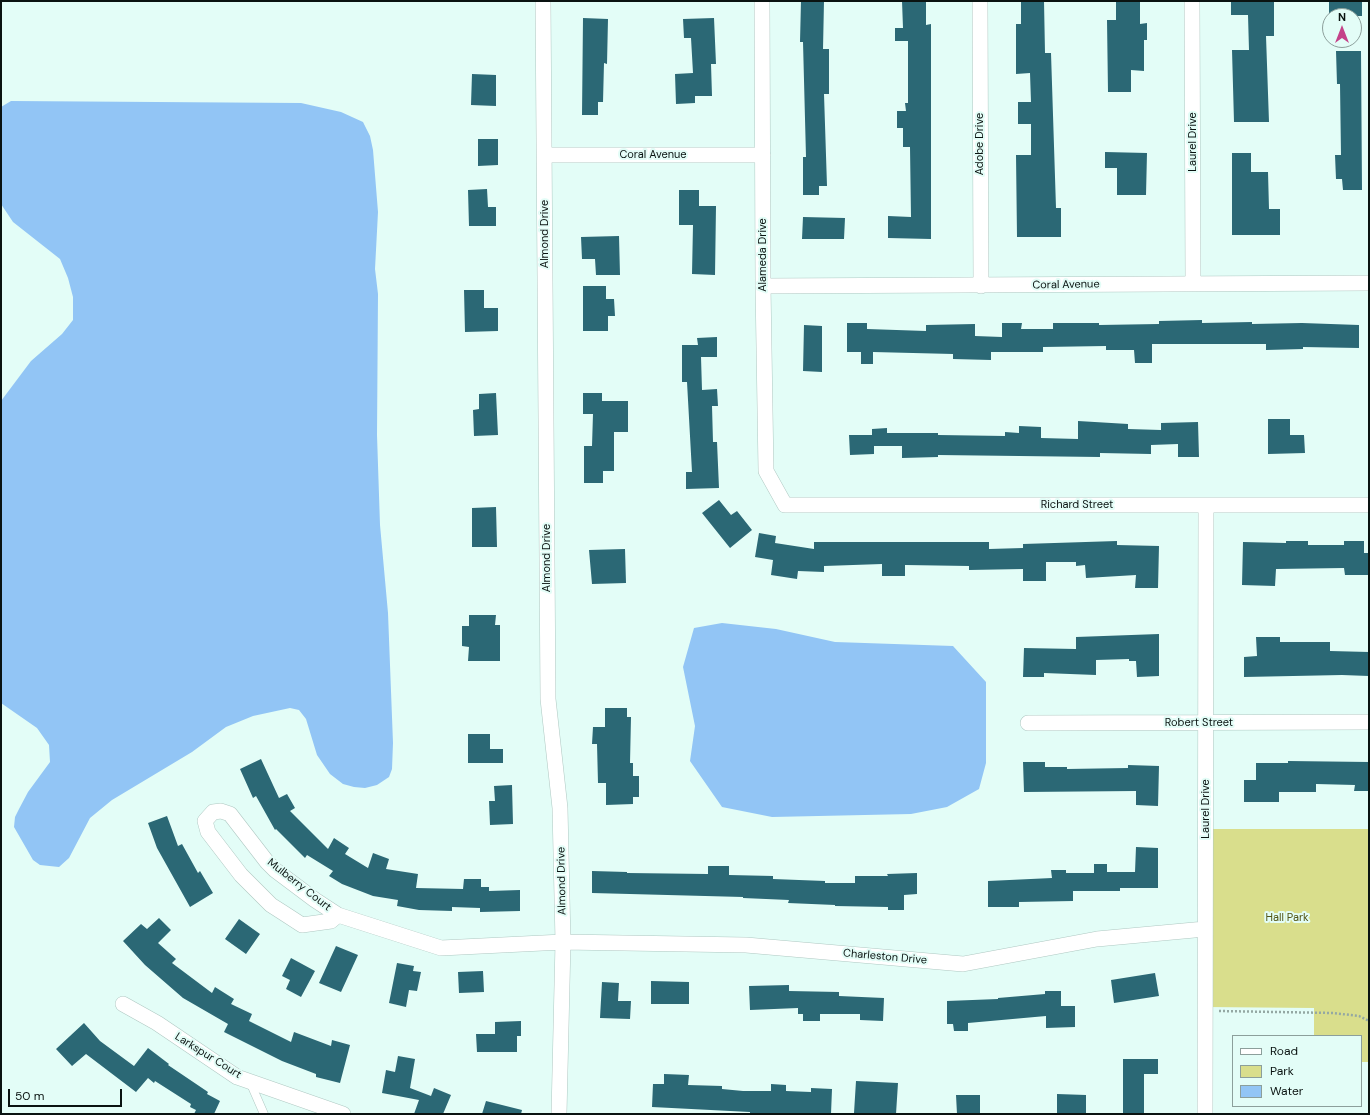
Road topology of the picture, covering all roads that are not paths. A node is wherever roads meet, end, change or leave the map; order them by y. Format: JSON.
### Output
{"nodes":[{"id":1,"x":543,"y":1,"type":"edge"},
{"id":2,"x":762,"y":1,"type":"edge"},
{"id":3,"x":980,"y":1,"type":"edge"},
{"id":4,"x":1192,"y":1,"type":"edge"},
{"id":5,"x":544,"y":155,"type":"junction"},
{"id":6,"x":763,"y":155,"type":"junction"},
{"id":7,"x":1193,"y":283,"type":"junction"},
{"id":8,"x":1369,"y":283,"type":"edge"},
{"id":9,"x":763,"y":286,"type":"junction"},
{"id":10,"x":981,"y":286,"type":"junction"},
{"id":11,"x":785,"y":505,"type":"joint"},
{"id":12,"x":1206,"y":505,"type":"junction"},
{"id":13,"x":1369,"y":505,"type":"edge"},
{"id":14,"x":1369,"y":722,"type":"edge"},
{"id":15,"x":1028,"y":723,"type":"dead end"},
{"id":16,"x":1206,"y":723,"type":"junction"},
{"id":17,"x":338,"y":915,"type":"junction"},
{"id":18,"x":1205,"y":930,"type":"junction"},
{"id":19,"x":563,"y":942,"type":"junction"},
{"id":20,"x":123,"y":1004,"type":"dead end"},
{"id":21,"x":250,"y":1081,"type":"junction"},
{"id":22,"x":264,"y":1114,"type":"edge"},
{"id":23,"x":343,"y":1114,"type":"edge"},
{"id":24,"x":559,"y":1114,"type":"edge"},
{"id":25,"x":1205,"y":1114,"type":"edge"}],
"edges":[{"from":1,"to":5,"type":"street","name":"Almond Drive"},
{"from":2,"to":6,"type":"street","name":"Alameda Drive"},
{"from":3,"to":10,"type":"street","name":"Adobe Drive"},
{"from":4,"to":7,"type":"street","name":"Laurel Drive"},
{"from":5,"to":6,"type":"street","name":"Coral Avenue"},
{"from":5,"to":19,"type":"street","name":"Almond Drive"},
{"from":6,"to":9,"type":"street","name":"Alameda Drive"},
{"from":7,"to":8,"type":"street","name":"Coral Avenue"},
{"from":7,"to":10,"type":"street","name":"Coral Avenue"},
{"from":9,"to":10,"type":"street","name":"Coral Avenue"},
{"from":9,"to":11,"type":"street","name":"Alameda Drive"},
{"from":11,"to":12,"type":"street","name":"Richard Street"},
{"from":12,"to":13,"type":"street","name":"Richard Street"},
{"from":12,"to":16,"type":"street","name":"Laurel Drive"},
{"from":14,"to":16,"type":"street","name":"Robert Street"},
{"from":15,"to":16,"type":"street","name":"Robert Street"},
{"from":16,"to":18,"type":"street","name":"Laurel Drive"},
{"from":17,"to":17,"type":"street","name":"Mulberry Court"},
{"from":17,"to":19,"type":"street","name":"Mulberry Court"},
{"from":18,"to":19,"type":"street","name":"Charleston Drive"},
{"from":18,"to":25,"type":"street","name":"Laurel Drive"},
{"from":19,"to":24,"type":"street","name":"Almond Drive"},
{"from":20,"to":21,"type":"street","name":"Larkspur Court"},
{"from":21,"to":22,"type":"lane"},
{"from":21,"to":23,"type":"street","name":"Larkspur Court"}]}
